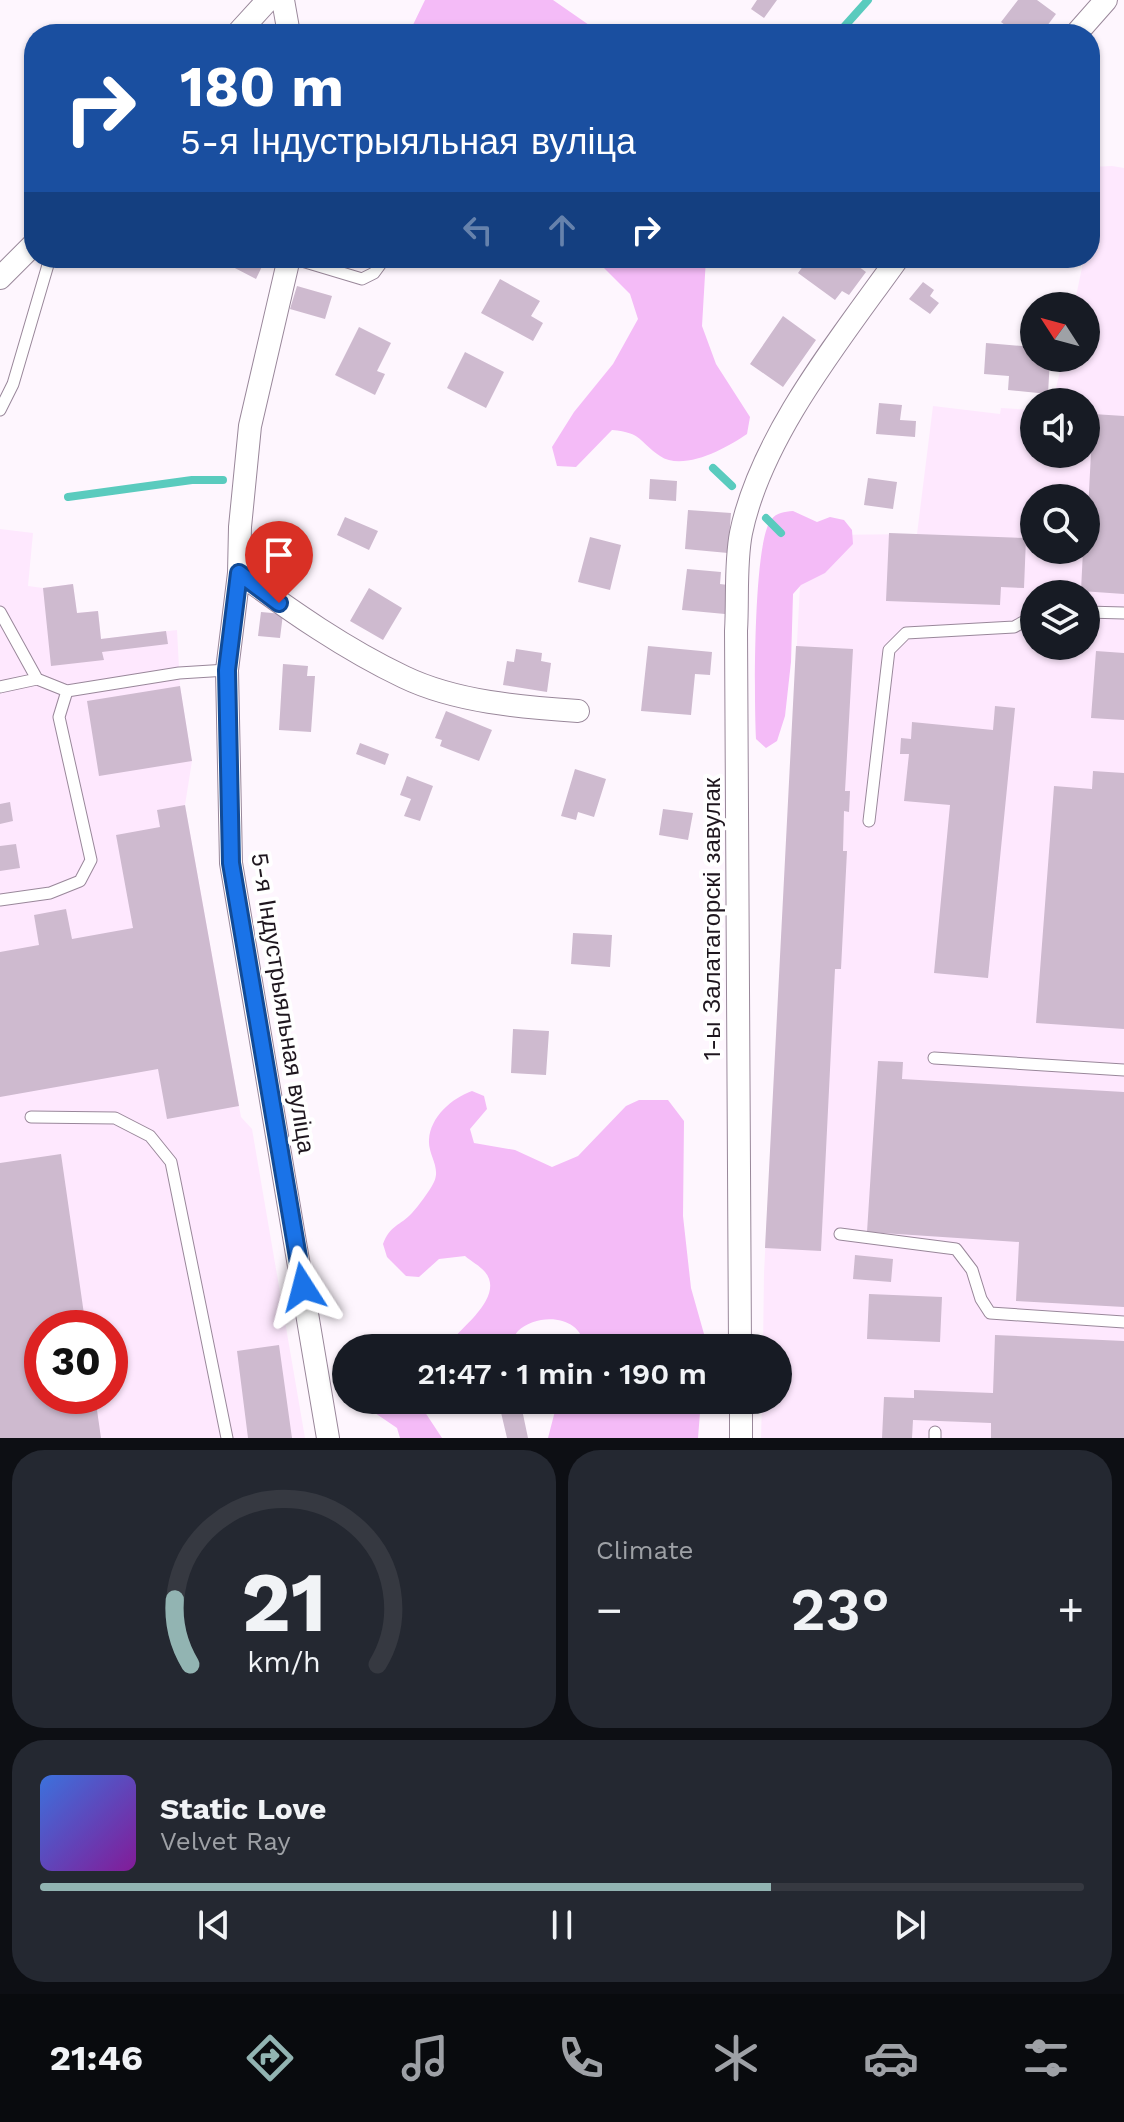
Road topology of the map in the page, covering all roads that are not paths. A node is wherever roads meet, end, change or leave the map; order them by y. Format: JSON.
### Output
{"nodes":[{"id":1,"x":268,"y":0,"type":"edge"},
{"id":2,"x":283,"y":0,"type":"edge"},
{"id":3,"x":1106,"y":0,"type":"edge"},
{"id":4,"x":246,"y":24,"type":"edge"},
{"id":5,"x":287,"y":24,"type":"edge"},
{"id":6,"x":1085,"y":24,"type":"edge"},
{"id":7,"x":24,"y":254,"type":"edge"},
{"id":8,"x":47,"y":268,"type":"edge"},
{"id":9,"x":289,"y":268,"type":"edge"},
{"id":10,"x":325,"y":268,"type":"edge"},
{"id":11,"x":378,"y":268,"type":"edge"},
{"id":12,"x":891,"y":268,"type":"edge"},
{"id":13,"x":0,"y":278,"type":"edge"},
{"id":14,"x":0,"y":410,"type":"edge"},
{"id":15,"x":239,"y":573,"type":"junction"},
{"id":16,"x":0,"y":612,"type":"edge"},
{"id":17,"x":1100,"y":612,"type":"edge"},
{"id":18,"x":1124,"y":613,"type":"edge"},
{"id":19,"x":1020,"y":624,"type":"edge"},
{"id":20,"x":227,"y":670,"type":"junction"},
{"id":21,"x":37,"y":679,"type":"junction"},
{"id":22,"x":0,"y":687,"type":"edge"},
{"id":23,"x":67,"y":691,"type":"junction"},
{"id":24,"x":578,"y":711,"type":"dead end"},
{"id":25,"x":869,"y":821,"type":"dead end"},
{"id":26,"x":0,"y":900,"type":"edge"},
{"id":27,"x":934,"y":1058,"type":"dead end"},
{"id":28,"x":1124,"y":1070,"type":"edge"},
{"id":29,"x":31,"y":1117,"type":"dead end"},
{"id":30,"x":840,"y":1234,"type":"dead end"},
{"id":31,"x":1124,"y":1322,"type":"edge"},
{"id":32,"x":740,"y":1334,"type":"edge"},
{"id":33,"x":741,"y":1414,"type":"edge"},
{"id":34,"x":227,"y":1438,"type":"edge"},
{"id":35,"x":328,"y":1438,"type":"edge"},
{"id":36,"x":741,"y":1438,"type":"edge"}],
"edges":[{"from":1,"to":4,"type":"street"},
{"from":2,"to":5,"type":"street"},
{"from":3,"to":6,"type":"street"},
{"from":7,"to":13,"type":"street"},
{"from":8,"to":14,"type":"lane"},
{"from":9,"to":15,"type":"street","name":"5-я Індустрыяльная вуліца"},
{"from":10,"to":11,"type":"lane"},
{"from":12,"to":32,"type":"street","name":"1-ы Залатагорскі завулак"},
{"from":15,"to":20,"type":"street","name":"5-я Індустрыяльная вуліца"},
{"from":15,"to":24,"type":"street"},
{"from":16,"to":21,"type":"lane"},
{"from":17,"to":18,"type":"lane"},
{"from":19,"to":25,"type":"lane"},
{"from":20,"to":23,"type":"lane"},
{"from":20,"to":35,"type":"street","name":"5-я Індустрыяльная вуліца"},
{"from":21,"to":22,"type":"lane"},
{"from":21,"to":23,"type":"lane"},
{"from":23,"to":26,"type":"lane"},
{"from":27,"to":28,"type":"lane"},
{"from":29,"to":34,"type":"lane"},
{"from":30,"to":31,"type":"lane"},
{"from":33,"to":36,"type":"street"}]}
